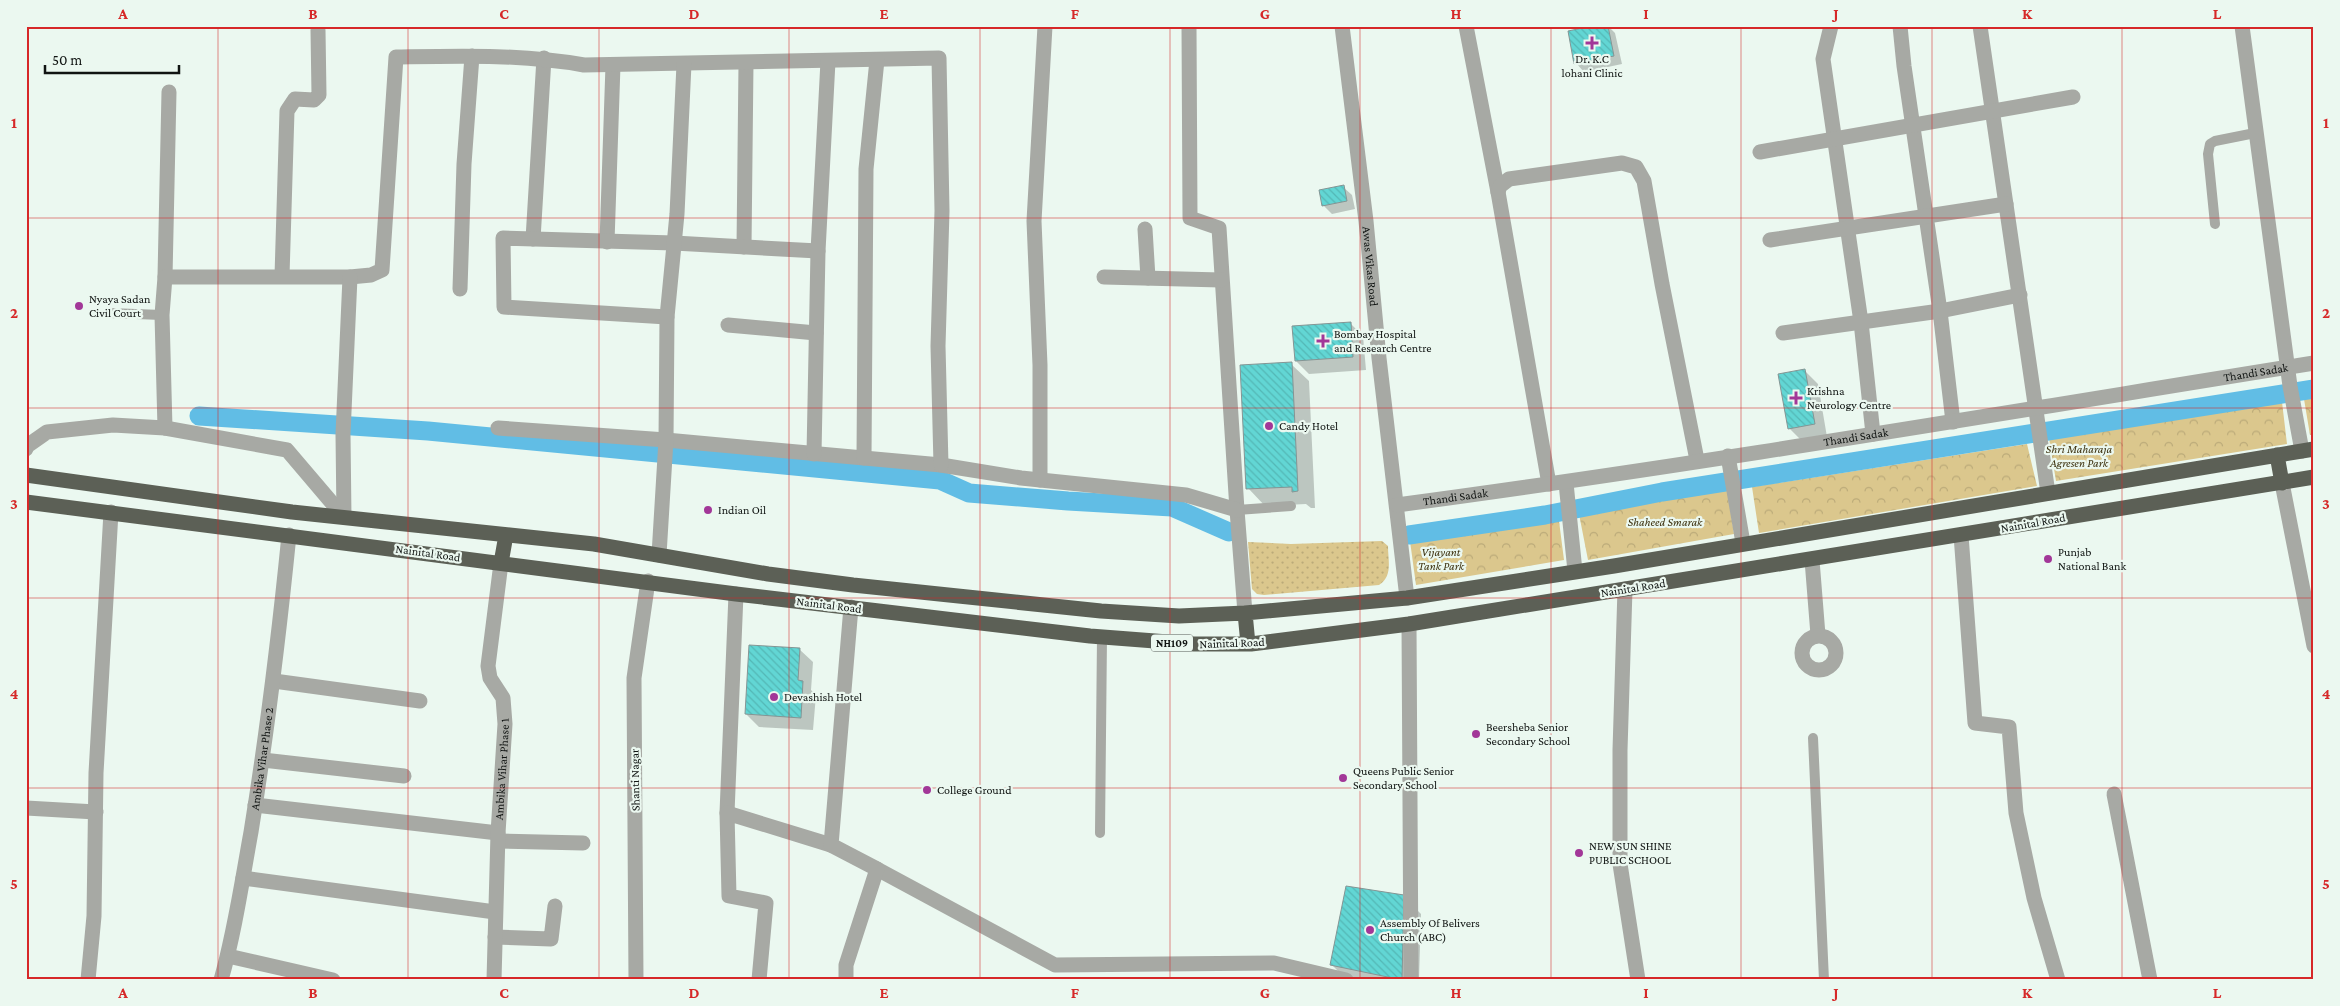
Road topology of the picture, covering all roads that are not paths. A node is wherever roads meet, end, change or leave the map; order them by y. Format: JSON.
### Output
{"nodes":[{"id":1,"x":1045,"y":26,"type":"edge"},
{"id":2,"x":1189,"y":26,"type":"edge"},
{"id":3,"x":1342,"y":26,"type":"edge"},
{"id":4,"x":1466,"y":26,"type":"edge"},
{"id":5,"x":1831,"y":26,"type":"edge"},
{"id":6,"x":1900,"y":26,"type":"edge"},
{"id":7,"x":1980,"y":26,"type":"edge"},
{"id":8,"x":2242,"y":26,"type":"edge"},
{"id":9,"x":318,"y":30,"type":"dead end"},
{"id":10,"x":472,"y":56,"type":"junction"},
{"id":11,"x":544,"y":58,"type":"junction"},
{"id":12,"x":877,"y":60,"type":"junction"},
{"id":13,"x":828,"y":61,"type":"junction"},
{"id":14,"x":746,"y":63,"type":"junction"},
{"id":15,"x":684,"y":64,"type":"junction"},
{"id":16,"x":613,"y":65,"type":"junction"},
{"id":17,"x":169,"y":92,"type":"dead end"},
{"id":18,"x":2073,"y":97,"type":"dead end"},
{"id":19,"x":1993,"y":112,"type":"junction"},
{"id":20,"x":1912,"y":125,"type":"junction"},
{"id":21,"x":2255,"y":133,"type":"junction"},
{"id":22,"x":1834,"y":137,"type":"junction"},
{"id":23,"x":1760,"y":152,"type":"dead end"},
{"id":24,"x":1498,"y":192,"type":"junction"},
{"id":25,"x":2006,"y":204,"type":"junction"},
{"id":26,"x":1925,"y":216,"type":"junction"},
{"id":27,"x":2215,"y":224,"type":"dead end"},
{"id":28,"x":1848,"y":228,"type":"junction"},
{"id":29,"x":1145,"y":229,"type":"dead end"},
{"id":30,"x":533,"y":239,"type":"junction"},
{"id":31,"x":1770,"y":240,"type":"dead end"},
{"id":32,"x":607,"y":242,"type":"junction"},
{"id":33,"x":674,"y":243,"type":"junction"},
{"id":34,"x":744,"y":247,"type":"junction"},
{"id":35,"x":818,"y":251,"type":"junction"},
{"id":36,"x":282,"y":276,"type":"junction"},
{"id":37,"x":165,"y":277,"type":"junction"},
{"id":38,"x":350,"y":277,"type":"junction"},
{"id":39,"x":1104,"y":277,"type":"dead end"},
{"id":40,"x":1148,"y":278,"type":"junction"},
{"id":41,"x":1221,"y":280,"type":"junction"},
{"id":42,"x":460,"y":289,"type":"dead end"},
{"id":43,"x":2020,"y":295,"type":"junction"},
{"id":44,"x":1940,"y":311,"type":"junction"},
{"id":45,"x":109,"y":313,"type":"dead end"},
{"id":46,"x":162,"y":314,"type":"junction"},
{"id":47,"x":667,"y":317,"type":"junction"},
{"id":48,"x":1862,"y":322,"type":"junction"},
{"id":49,"x":728,"y":325,"type":"dead end"},
{"id":50,"x":1783,"y":333,"type":"dead end"},
{"id":51,"x":816,"y":334,"type":"junction"},
{"id":52,"x":2314,"y":363,"type":"edge"},
{"id":53,"x":2288,"y":367,"type":"junction"},
{"id":54,"x":2035,"y":410,"type":"junction"},
{"id":55,"x":1953,"y":422,"type":"junction"},
{"id":56,"x":165,"y":428,"type":"junction"},
{"id":57,"x":498,"y":428,"type":"dead end"},
{"id":58,"x":1874,"y":434,"type":"junction"},
{"id":59,"x":26,"y":449,"type":"edge"},
{"id":60,"x":666,"y":449,"type":"junction"},
{"id":61,"x":2308,"y":450,"type":"edge"},
{"id":62,"x":814,"y":454,"type":"junction"},
{"id":63,"x":2277,"y":455,"type":"junction"},
{"id":64,"x":1728,"y":456,"type":"junction"},
{"id":65,"x":864,"y":458,"type":"junction"},
{"id":66,"x":1697,"y":460,"type":"junction"},
{"id":67,"x":941,"y":465,"type":"junction"},
{"id":68,"x":26,"y":475,"type":"edge"},
{"id":69,"x":2310,"y":478,"type":"edge"},
{"id":70,"x":1040,"y":480,"type":"junction"},
{"id":71,"x":1566,"y":483,"type":"junction"},
{"id":72,"x":2282,"y":483,"type":"junction"},
{"id":73,"x":1549,"y":484,"type":"junction"},
{"id":74,"x":2048,"y":493,"type":"junction"},
{"id":75,"x":26,"y":502,"type":"edge"},
{"id":76,"x":1397,"y":505,"type":"junction"},
{"id":77,"x":1291,"y":506,"type":"dead end"},
{"id":78,"x":1237,"y":510,"type":"junction"},
{"id":79,"x":111,"y":512,"type":"junction"},
{"id":80,"x":292,"y":512,"type":"junction"},
{"id":81,"x":344,"y":518,"type":"junction"},
{"id":82,"x":289,"y":535,"type":"junction"},
{"id":83,"x":506,"y":535,"type":"junction"},
{"id":84,"x":1962,"y":535,"type":"junction"},
{"id":85,"x":342,"y":541,"type":"junction"},
{"id":86,"x":1743,"y":543,"type":"junction"},
{"id":87,"x":659,"y":555,"type":"junction"},
{"id":88,"x":1812,"y":560,"type":"junction"},
{"id":89,"x":501,"y":563,"type":"junction"},
{"id":90,"x":1625,"y":564,"type":"junction"},
{"id":91,"x":1575,"y":571,"type":"junction"},
{"id":92,"x":648,"y":581,"type":"junction"},
{"id":93,"x":1625,"y":589,"type":"junction"},
{"id":94,"x":736,"y":594,"type":"junction"},
{"id":95,"x":1407,"y":598,"type":"junction"},
{"id":96,"x":851,"y":607,"type":"junction"},
{"id":97,"x":1246,"y":613,"type":"junction"},
{"id":98,"x":1409,"y":624,"type":"junction"},
{"id":99,"x":1818,"y":635,"type":"dead end"},
{"id":100,"x":1102,"y":637,"type":"junction"},
{"id":101,"x":1248,"y":644,"type":"junction"},
{"id":102,"x":2314,"y":646,"type":"edge"},
{"id":103,"x":274,"y":681,"type":"junction"},
{"id":104,"x":420,"y":701,"type":"dead end"},
{"id":105,"x":1813,"y":738,"type":"dead end"},
{"id":106,"x":263,"y":760,"type":"junction"},
{"id":107,"x":404,"y":776,"type":"dead end"},
{"id":108,"x":2114,"y":794,"type":"dead end"},
{"id":109,"x":255,"y":805,"type":"junction"},
{"id":110,"x":26,"y":808,"type":"edge"},
{"id":111,"x":96,"y":812,"type":"junction"},
{"id":112,"x":727,"y":813,"type":"junction"},
{"id":113,"x":1100,"y":833,"type":"dead end"},
{"id":114,"x":499,"y":837,"type":"junction"},
{"id":115,"x":583,"y":842,"type":"dead end"},
{"id":116,"x":831,"y":845,"type":"junction"},
{"id":117,"x":877,"y":869,"type":"junction"},
{"id":118,"x":243,"y":878,"type":"junction"},
{"id":119,"x":555,"y":906,"type":"dead end"},
{"id":120,"x":495,"y":912,"type":"junction"},
{"id":121,"x":495,"y":938,"type":"junction"},
{"id":122,"x":228,"y":956,"type":"junction"},
{"id":123,"x":1054,"y":972,"type":"edge"},
{"id":124,"x":88,"y":980,"type":"edge"},
{"id":125,"x":221,"y":980,"type":"edge"},
{"id":126,"x":333,"y":980,"type":"edge"},
{"id":127,"x":494,"y":980,"type":"edge"},
{"id":128,"x":636,"y":980,"type":"edge"},
{"id":129,"x":759,"y":980,"type":"edge"},
{"id":130,"x":846,"y":980,"type":"edge"},
{"id":131,"x":1346,"y":980,"type":"edge"},
{"id":132,"x":1411,"y":980,"type":"edge"},
{"id":133,"x":1638,"y":980,"type":"edge"},
{"id":134,"x":1824,"y":980,"type":"edge"},
{"id":135,"x":2058,"y":980,"type":"edge"},
{"id":136,"x":2150,"y":980,"type":"edge"}],
"edges":[{"from":1,"to":70,"type":"street"},
{"from":2,"to":41,"type":"street"},
{"from":3,"to":76,"type":"street","name":"Awas Vikas Road"},
{"from":4,"to":24,"type":"street"},
{"from":5,"to":22,"type":"street"},
{"from":6,"to":20,"type":"street"},
{"from":7,"to":19,"type":"street"},
{"from":8,"to":21,"type":"street"},
{"from":9,"to":36,"type":"street"},
{"from":10,"to":11,"type":"street"},
{"from":10,"to":38,"type":"street"},
{"from":10,"to":42,"type":"street"},
{"from":11,"to":16,"type":"street"},
{"from":11,"to":30,"type":"street"},
{"from":12,"to":13,"type":"street"},
{"from":12,"to":65,"type":"street"},
{"from":12,"to":67,"type":"street"},
{"from":13,"to":14,"type":"street"},
{"from":13,"to":35,"type":"street"},
{"from":14,"to":15,"type":"street"},
{"from":14,"to":34,"type":"street"},
{"from":15,"to":16,"type":"street"},
{"from":15,"to":33,"type":"street"},
{"from":16,"to":32,"type":"street"},
{"from":17,"to":37,"type":"street"},
{"from":18,"to":19,"type":"street"},
{"from":19,"to":20,"type":"street"},
{"from":19,"to":25,"type":"street"},
{"from":20,"to":22,"type":"street"},
{"from":20,"to":26,"type":"street"},
{"from":21,"to":27,"type":"lane"},
{"from":21,"to":53,"type":"street"},
{"from":22,"to":23,"type":"street"},
{"from":22,"to":28,"type":"street"},
{"from":24,"to":66,"type":"street"},
{"from":24,"to":73,"type":"street"},
{"from":25,"to":26,"type":"street"},
{"from":25,"to":43,"type":"street"},
{"from":26,"to":28,"type":"street"},
{"from":26,"to":44,"type":"street"},
{"from":28,"to":31,"type":"street"},
{"from":28,"to":48,"type":"street"},
{"from":29,"to":40,"type":"street"},
{"from":30,"to":32,"type":"street"},
{"from":30,"to":47,"type":"street"},
{"from":32,"to":33,"type":"street"},
{"from":33,"to":34,"type":"street"},
{"from":33,"to":47,"type":"street"},
{"from":34,"to":35,"type":"street"},
{"from":35,"to":51,"type":"street"},
{"from":36,"to":37,"type":"street"},
{"from":36,"to":38,"type":"street"},
{"from":37,"to":46,"type":"street"},
{"from":38,"to":81,"type":"street"},
{"from":39,"to":40,"type":"street"},
{"from":40,"to":41,"type":"street"},
{"from":41,"to":78,"type":"street"},
{"from":43,"to":44,"type":"street"},
{"from":43,"to":54,"type":"street"},
{"from":44,"to":48,"type":"street"},
{"from":44,"to":55,"type":"street"},
{"from":45,"to":46,"type":"lane"},
{"from":46,"to":56,"type":"street"},
{"from":47,"to":60,"type":"street"},
{"from":48,"to":50,"type":"street"},
{"from":48,"to":58,"type":"street"},
{"from":49,"to":51,"type":"street"},
{"from":51,"to":62,"type":"street"},
{"from":52,"to":53,"type":"street","name":"Thandi Sadak"},
{"from":53,"to":54,"type":"street","name":"Thandi Sadak"},
{"from":53,"to":61,"type":"street"},
{"from":54,"to":55,"type":"street","name":"Thandi Sadak"},
{"from":54,"to":74,"type":"street"},
{"from":55,"to":58,"type":"street","name":"Thandi Sadak"},
{"from":56,"to":59,"type":"street"},
{"from":56,"to":81,"type":"street"},
{"from":57,"to":60,"type":"street"},
{"from":58,"to":64,"type":"street","name":"Thandi Sadak"},
{"from":60,"to":62,"type":"street"},
{"from":60,"to":87,"type":"street"},
{"from":61,"to":63,"type":"highway","name":"Nainital Road"},
{"from":61,"to":69,"type":"highway"},
{"from":62,"to":65,"type":"street"},
{"from":63,"to":72,"type":"highway"},
{"from":63,"to":74,"type":"highway","name":"Nainital Road"},
{"from":64,"to":66,"type":"street","name":"Thandi Sadak"},
{"from":64,"to":86,"type":"street"},
{"from":65,"to":67,"type":"street"},
{"from":66,"to":71,"type":"street","name":"Thandi Sadak"},
{"from":67,"to":70,"type":"street"},
{"from":68,"to":80,"type":"highway","name":"Nainital Road"},
{"from":69,"to":72,"type":"highway","name":"Nainital Road","number":"NH109"},
{"from":70,"to":78,"type":"street"},
{"from":71,"to":73,"type":"street","name":"Thandi Sadak"},
{"from":71,"to":91,"type":"street"},
{"from":72,"to":84,"type":"highway","name":"Nainital Road","number":"NH109"},
{"from":72,"to":102,"type":"street"},
{"from":73,"to":76,"type":"street","name":"Thandi Sadak"},
{"from":74,"to":86,"type":"highway","name":"Nainital Road"},
{"from":75,"to":79,"type":"highway","name":"Nainital Road","number":"NH109"},
{"from":76,"to":95,"type":"street","name":"Awas Vikas Road"},
{"from":77,"to":78,"type":"lane"},
{"from":78,"to":97,"type":"street"},
{"from":79,"to":82,"type":"highway","name":"Nainital Road","number":"NH109"},
{"from":79,"to":111,"type":"street"},
{"from":80,"to":81,"type":"highway","name":"Nainital Road"},
{"from":80,"to":82,"type":"highway"},
{"from":81,"to":83,"type":"highway","name":"Nainital Road"},
{"from":81,"to":85,"type":"highway"},
{"from":82,"to":85,"type":"highway","name":"Nainital Road","number":"NH109"},
{"from":82,"to":103,"type":"street","name":"Ambika Vihar Phase 2"},
{"from":83,"to":87,"type":"highway","name":"Nainital Road"},
{"from":83,"to":89,"type":"highway"},
{"from":84,"to":88,"type":"highway","name":"Nainital Road","number":"NH109"},
{"from":84,"to":135,"type":"street"},
{"from":85,"to":89,"type":"highway","name":"Nainital Road","number":"NH109"},
{"from":86,"to":90,"type":"highway","name":"Nainital Road"},
{"from":87,"to":97,"type":"highway","name":"Nainital Road"},
{"from":88,"to":93,"type":"highway","name":"Nainital Road","number":"NH109"},
{"from":88,"to":99,"type":"street"},
{"from":89,"to":92,"type":"highway","name":"Nainital Road","number":"NH109"},
{"from":89,"to":114,"type":"street","name":"Ambika Vihar Phase 1"},
{"from":90,"to":91,"type":"highway","name":"Nainital Road"},
{"from":90,"to":93,"type":"highway"},
{"from":91,"to":95,"type":"highway","name":"Nainital Road"},
{"from":92,"to":94,"type":"highway","name":"Nainital Road","number":"NH109"},
{"from":92,"to":128,"type":"street","name":"Shanti Nagar"},
{"from":93,"to":98,"type":"highway","name":"Nainital Road","number":"NH109"},
{"from":93,"to":133,"type":"street"},
{"from":94,"to":96,"type":"highway","name":"Nainital Road","number":"NH109"},
{"from":94,"to":112,"type":"street"},
{"from":95,"to":97,"type":"highway","name":"Nainital Road"},
{"from":95,"to":98,"type":"highway"},
{"from":96,"to":100,"type":"highway","name":"Nainital Road","number":"NH109"},
{"from":96,"to":116,"type":"street"},
{"from":97,"to":101,"type":"highway"},
{"from":98,"to":101,"type":"highway","name":"Nainital Road","number":"NH109"},
{"from":98,"to":132,"type":"street"},
{"from":100,"to":101,"type":"highway","name":"Nainital Road","number":"NH109"},
{"from":100,"to":113,"type":"lane"},
{"from":103,"to":104,"type":"street"},
{"from":103,"to":106,"type":"street","name":"Ambika Vihar Phase 2"},
{"from":105,"to":134,"type":"lane"},
{"from":106,"to":107,"type":"street"},
{"from":106,"to":109,"type":"street","name":"Ambika Vihar Phase 2"},
{"from":108,"to":136,"type":"street"},
{"from":109,"to":114,"type":"street"},
{"from":109,"to":118,"type":"street","name":"Ambika Vihar Phase 2"},
{"from":110,"to":111,"type":"street"},
{"from":111,"to":124,"type":"street"},
{"from":112,"to":116,"type":"street"},
{"from":112,"to":129,"type":"street"},
{"from":114,"to":115,"type":"street"},
{"from":114,"to":120,"type":"street","name":"Ambika Vihar Phase 1"},
{"from":116,"to":117,"type":"street"},
{"from":117,"to":123,"type":"street"},
{"from":117,"to":130,"type":"street"},
{"from":118,"to":120,"type":"street"},
{"from":118,"to":122,"type":"street","name":"Ambika Vihar Phase 2"},
{"from":119,"to":121,"type":"street"},
{"from":120,"to":121,"type":"street","name":"Ambika Vihar Phase 1"},
{"from":121,"to":127,"type":"street","name":"Ambika Vihar Phase 1"},
{"from":122,"to":125,"type":"street","name":"Ambika Vihar Phase 2"},
{"from":122,"to":126,"type":"street"},
{"from":123,"to":131,"type":"street"}]}
